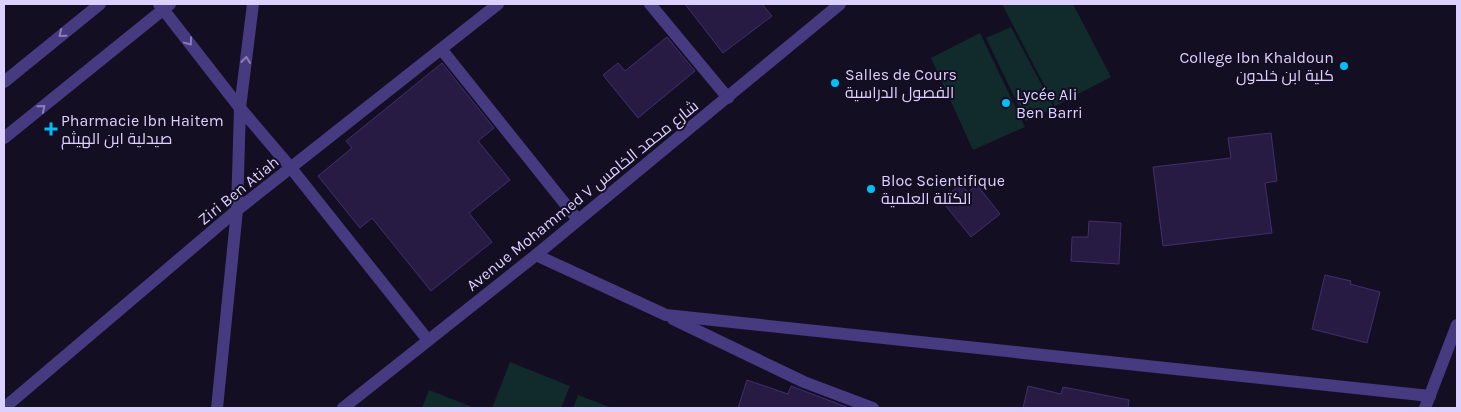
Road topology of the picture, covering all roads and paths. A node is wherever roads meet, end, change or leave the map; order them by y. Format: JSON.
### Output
{"nodes":[{"id":1,"x":100,"y":4,"type":"edge"},
{"id":2,"x":253,"y":4,"type":"edge"},
{"id":3,"x":498,"y":4,"type":"edge"},
{"id":4,"x":650,"y":4,"type":"edge"},
{"id":5,"x":840,"y":4,"type":"edge"},
{"id":6,"x":164,"y":5,"type":"edge"},
{"id":7,"x":442,"y":50,"type":"junction"},
{"id":8,"x":4,"y":82,"type":"edge"},
{"id":9,"x":728,"y":98,"type":"junction"},
{"id":10,"x":240,"y":108,"type":"junction"},
{"id":11,"x":4,"y":138,"type":"edge"},
{"id":12,"x":290,"y":168,"type":"junction"},
{"id":13,"x":237,"y":210,"type":"junction"},
{"id":14,"x":578,"y":220,"type":"junction"},
{"id":15,"x":536,"y":255,"type":"junction"},
{"id":16,"x":666,"y":315,"type":"junction"},
{"id":17,"x":1457,"y":325,"type":"edge"},
{"id":18,"x":427,"y":339,"type":"junction"},
{"id":19,"x":1430,"y":396,"type":"junction"},
{"id":20,"x":4,"y":408,"type":"edge"},
{"id":21,"x":217,"y":408,"type":"edge"},
{"id":22,"x":343,"y":408,"type":"edge"},
{"id":23,"x":874,"y":408,"type":"edge"},
{"id":24,"x":1425,"y":408,"type":"edge"}],
"edges":[{"from":1,"to":8,"type":"street","one_way":true},
{"from":10,"to":2,"type":"street","one_way":true},
{"from":3,"to":7,"type":"street","name":"Ziri Ben Atiah"},
{"from":4,"to":9,"type":"street"},
{"from":5,"to":9,"type":"street","name":"Avenue Mohammed V شارع محمد الخامس"},
{"from":6,"to":10,"type":"street","one_way":true},
{"from":11,"to":6,"type":"street","one_way":true},
{"from":7,"to":12,"type":"street","name":"Ziri Ben Atiah"},
{"from":7,"to":14,"type":"street"},
{"from":9,"to":14,"type":"street","name":"Avenue Mohammed V شارع محمد الخامس"},
{"from":10,"to":12,"type":"street"},
{"from":10,"to":13,"type":"street"},
{"from":12,"to":13,"type":"street","name":"Ziri Ben Atiah"},
{"from":12,"to":18,"type":"street"},
{"from":13,"to":20,"type":"street","name":"Ziri Ben Atiah"},
{"from":13,"to":21,"type":"street"},
{"from":14,"to":15,"type":"street","name":"Avenue Mohammed V شارع محمد الخامس"},
{"from":15,"to":16,"type":"street"},
{"from":15,"to":18,"type":"street","name":"Avenue Mohammed V شارع محمد الخامس"},
{"from":16,"to":19,"type":"street"},
{"from":16,"to":23,"type":"street"},
{"from":17,"to":19,"type":"street"},
{"from":18,"to":22,"type":"street","name":"Avenue Mohammed V شارع محمد الخامس"},
{"from":19,"to":24,"type":"street"}]}
